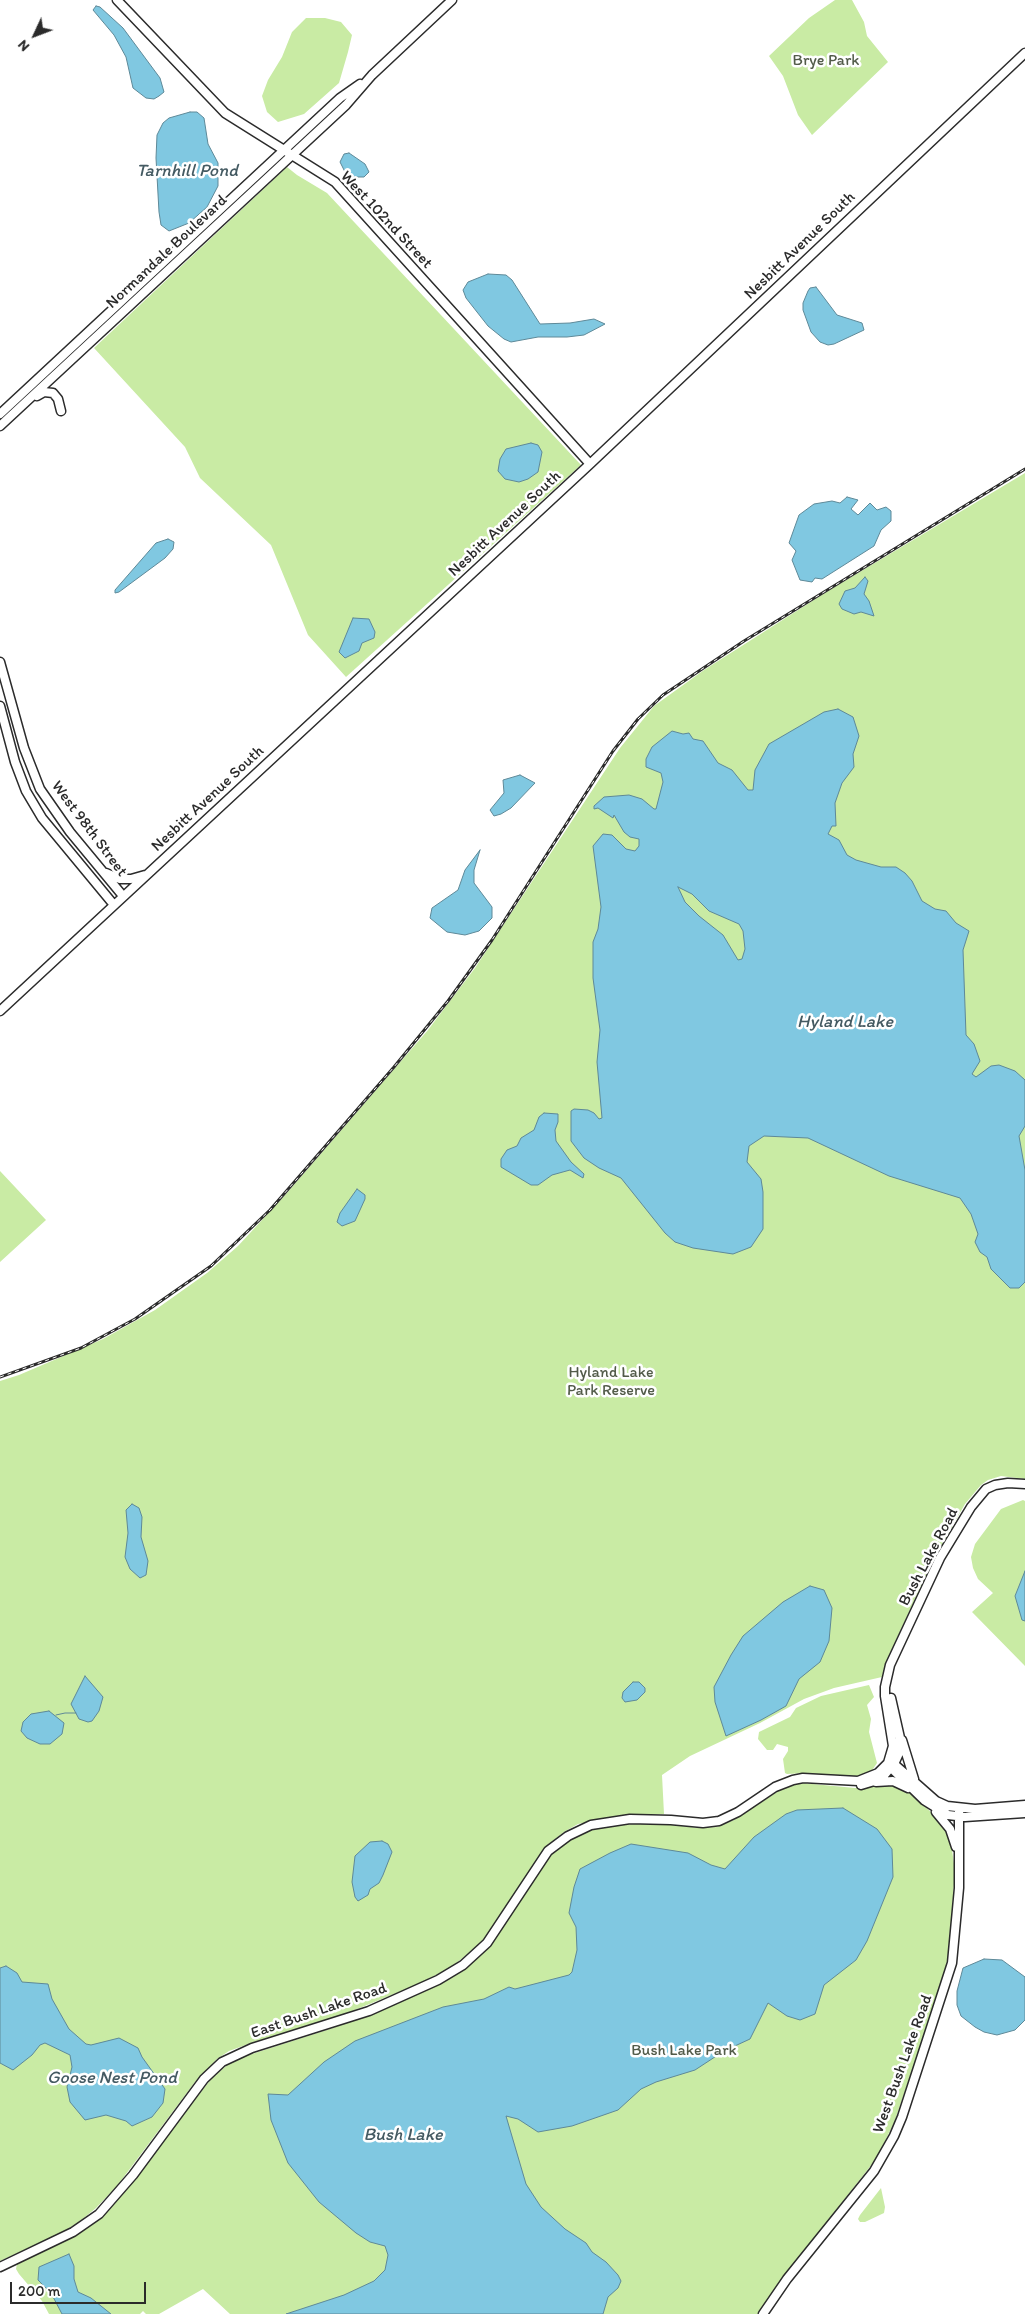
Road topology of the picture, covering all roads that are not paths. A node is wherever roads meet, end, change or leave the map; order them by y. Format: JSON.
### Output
{"nodes":[{"id":1,"x":117,"y":0,"type":"edge"},
{"id":2,"x":452,"y":0,"type":"edge"},
{"id":3,"x":1025,"y":53,"type":"edge"},
{"id":4,"x":372,"y":75,"type":"junction"},
{"id":5,"x":283,"y":151,"type":"junction"},
{"id":6,"x":291,"y":156,"type":"junction"},
{"id":7,"x":24,"y":403,"type":"junction"},
{"id":8,"x":60,"y":411,"type":"dead end"},
{"id":9,"x":0,"y":414,"type":"edge"},
{"id":10,"x":0,"y":426,"type":"edge"},
{"id":11,"x":590,"y":464,"type":"junction"},
{"id":12,"x":0,"y":662,"type":"edge"},
{"id":13,"x":0,"y":706,"type":"edge"},
{"id":14,"x":103,"y":872,"type":"junction"},
{"id":15,"x":147,"y":875,"type":"junction"},
{"id":16,"x":123,"y":896,"type":"junction"},
{"id":17,"x":114,"y":905,"type":"junction"},
{"id":18,"x":0,"y":1011,"type":"edge"},
{"id":19,"x":1025,"y":1484,"type":"edge"},
{"id":20,"x":887,"y":1679,"type":"junction"},
{"id":21,"x":898,"y":1729,"type":"junction"},
{"id":22,"x":891,"y":1765,"type":"junction"},
{"id":23,"x":830,"y":1780,"type":"junction"},
{"id":24,"x":874,"y":1782,"type":"junction"},
{"id":25,"x":916,"y":1788,"type":"junction"},
{"id":26,"x":1025,"y":1805,"type":"edge"},
{"id":27,"x":932,"y":1806,"type":"junction"},
{"id":28,"x":1025,"y":1813,"type":"edge"},
{"id":29,"x":959,"y":1814,"type":"junction"},
{"id":30,"x":958,"y":1853,"type":"junction"},
{"id":31,"x":0,"y":2267,"type":"edge"},
{"id":32,"x":763,"y":2314,"type":"edge"}],
"edges":[{"from":1,"to":5,"type":"street","name":"West 102nd Street"},
{"from":2,"to":4,"type":"street","name":"Normandale Boulevard"},
{"from":3,"to":11,"type":"street","name":"Nesbitt Avenue South"},
{"from":4,"to":5,"type":"street","name":"Normandale Boulevard"},
{"from":4,"to":6,"type":"street","name":"Normandale Boulevard"},
{"from":5,"to":6,"type":"street","name":"West 102nd Street"},
{"from":5,"to":9,"type":"street","name":"Normandale Boulevard"},
{"from":6,"to":7,"type":"street","name":"Normandale Boulevard"},
{"from":6,"to":11,"type":"street","name":"West 102nd Street"},
{"from":7,"to":8,"type":"street"},
{"from":7,"to":10,"type":"street","name":"Normandale Boulevard"},
{"from":11,"to":15,"type":"street","name":"Nesbitt Avenue South"},
{"from":12,"to":14,"type":"street","name":"West 98th Street"},
{"from":13,"to":17,"type":"street","name":"West 98th Street"},
{"from":14,"to":15,"type":"street"},
{"from":14,"to":16,"type":"street","name":"West 98th Street"},
{"from":15,"to":16,"type":"street","name":"Nesbitt Avenue South"},
{"from":16,"to":17,"type":"street","name":"Nesbitt Avenue South"},
{"from":17,"to":18,"type":"street","name":"Nesbitt Avenue South"},
{"from":19,"to":20,"type":"street","name":"Bush Lake Road"},
{"from":20,"to":21,"type":"street"},
{"from":20,"to":22,"type":"street","name":"Bush Lake Road"},
{"from":21,"to":22,"type":"street"},
{"from":21,"to":25,"type":"street"},
{"from":22,"to":23,"type":"street","name":"East Bush Lake Road"},
{"from":22,"to":24,"type":"street"},
{"from":22,"to":25,"type":"street"},
{"from":23,"to":24,"type":"street","name":"East Bush Lake Road"},
{"from":23,"to":31,"type":"street","name":"East Bush Lake Road"},
{"from":24,"to":25,"type":"street","name":"East Bush Lake Road"},
{"from":25,"to":26,"type":"street"},
{"from":25,"to":27,"type":"street"},
{"from":27,"to":29,"type":"street"},
{"from":27,"to":30,"type":"street"},
{"from":28,"to":29,"type":"street"},
{"from":29,"to":30,"type":"street","name":"West Bush Lake Road"},
{"from":30,"to":32,"type":"street","name":"West Bush Lake Road"}]}
